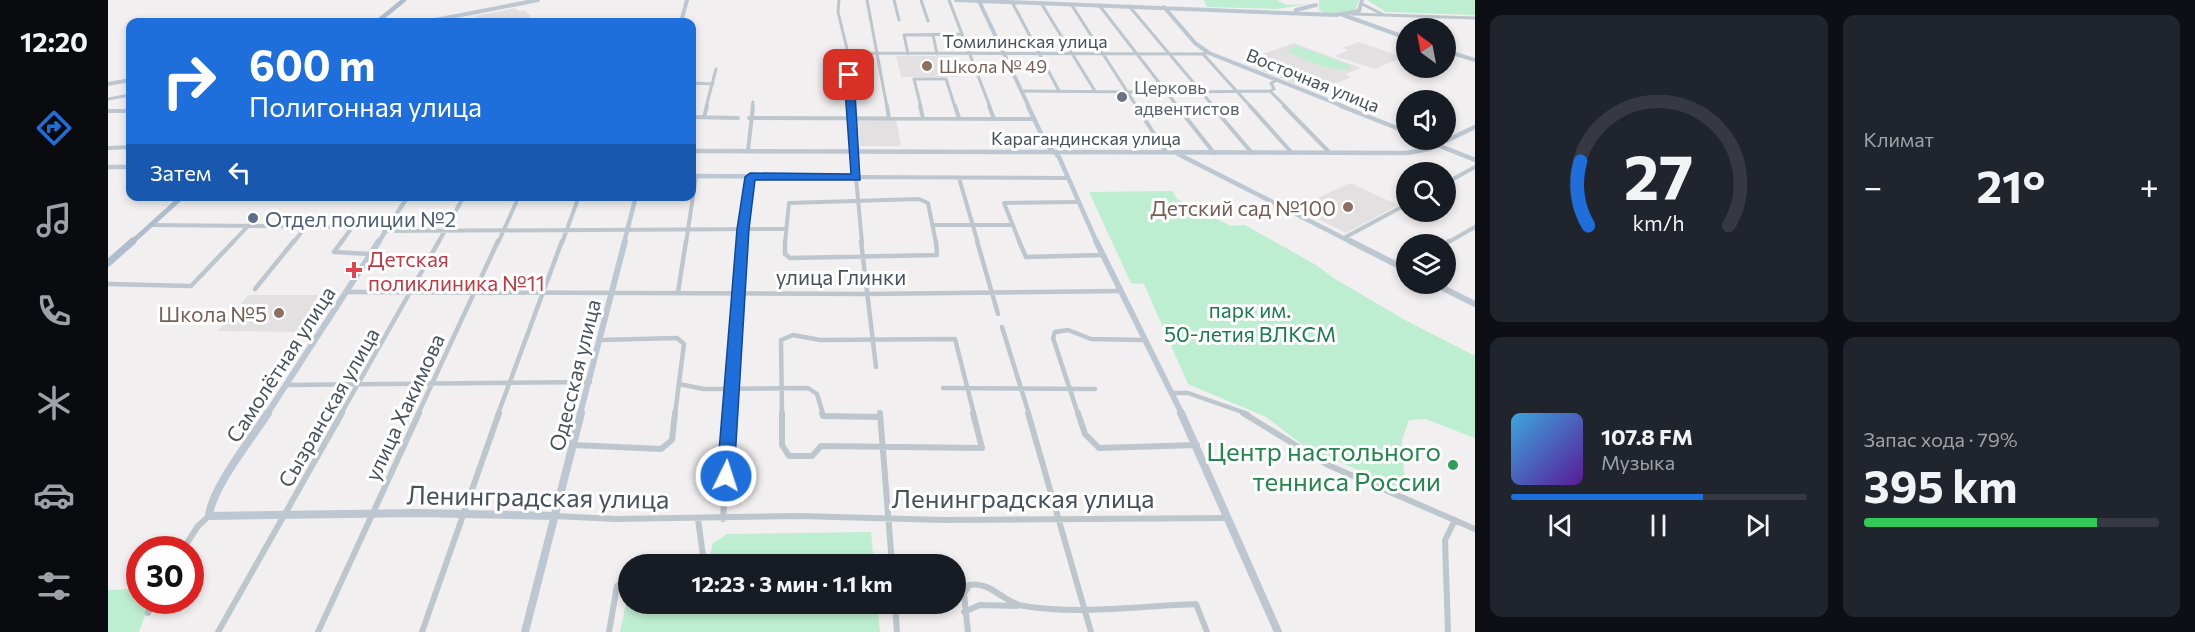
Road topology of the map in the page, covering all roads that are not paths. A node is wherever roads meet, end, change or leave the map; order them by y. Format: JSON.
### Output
{"nodes":[{"id":1,"x":404,"y":0,"type":"edge"},
{"id":2,"x":538,"y":0,"type":"edge"},
{"id":3,"x":687,"y":0,"type":"edge"},
{"id":4,"x":839,"y":0,"type":"edge"},
{"id":5,"x":867,"y":0,"type":"edge"},
{"id":6,"x":894,"y":0,"type":"edge"},
{"id":7,"x":921,"y":0,"type":"edge"},
{"id":8,"x":949,"y":0,"type":"edge"},
{"id":9,"x":956,"y":0,"type":"edge"},
{"id":10,"x":979,"y":1,"type":"edge"},
{"id":11,"x":1012,"y":2,"type":"junction"},
{"id":12,"x":1316,"y":2,"type":"edge"},
{"id":13,"x":1362,"y":2,"type":"edge"},
{"id":14,"x":1041,"y":3,"type":"junction"},
{"id":15,"x":1071,"y":4,"type":"junction"},
{"id":16,"x":1099,"y":5,"type":"junction"},
{"id":17,"x":1129,"y":6,"type":"junction"},
{"id":18,"x":1164,"y":7,"type":"junction"},
{"id":19,"x":1284,"y":11,"type":"junction"},
{"id":20,"x":1323,"y":14,"type":"junction"},
{"id":21,"x":1352,"y":14,"type":"junction"},
{"id":22,"x":386,"y":15,"type":"junction"},
{"id":23,"x":1342,"y":15,"type":"junction"},
{"id":24,"x":1385,"y":15,"type":"junction"},
{"id":25,"x":380,"y":18,"type":"edge"},
{"id":26,"x":382,"y":18,"type":"edge"},
{"id":27,"x":446,"y":18,"type":"edge"},
{"id":28,"x":682,"y":18,"type":"edge"},
{"id":29,"x":1475,"y":18,"type":"edge"},
{"id":30,"x":899,"y":20,"type":"dead end"},
{"id":31,"x":928,"y":21,"type":"dead end"},
{"id":32,"x":961,"y":34,"type":"junction"},
{"id":33,"x":1396,"y":34,"type":"edge"},
{"id":34,"x":933,"y":35,"type":"junction"},
{"id":35,"x":1209,"y":53,"type":"junction"},
{"id":36,"x":848,"y":54,"type":"junction"},
{"id":37,"x":876,"y":54,"type":"junction"},
{"id":38,"x":908,"y":54,"type":"junction"},
{"id":39,"x":937,"y":54,"type":"junction"},
{"id":40,"x":970,"y":54,"type":"junction"},
{"id":41,"x":1003,"y":54,"type":"junction"},
{"id":42,"x":1040,"y":54,"type":"junction"},
{"id":43,"x":1072,"y":54,"type":"junction"},
{"id":44,"x":1104,"y":54,"type":"junction"},
{"id":45,"x":1137,"y":54,"type":"junction"},
{"id":46,"x":1170,"y":54,"type":"junction"},
{"id":47,"x":1203,"y":54,"type":"junction"},
{"id":48,"x":1456,"y":54,"type":"edge"},
{"id":49,"x":1475,"y":60,"type":"edge"},
{"id":50,"x":716,"y":69,"type":"dead end"},
{"id":51,"x":1276,"y":80,"type":"junction"},
{"id":52,"x":126,"y":81,"type":"edge"},
{"id":53,"x":696,"y":83,"type":"edge"},
{"id":54,"x":108,"y":84,"type":"edge"},
{"id":55,"x":713,"y":84,"type":"junction"},
{"id":56,"x":1021,"y":91,"type":"junction"},
{"id":57,"x":1059,"y":91,"type":"junction"},
{"id":58,"x":1095,"y":91,"type":"junction"},
{"id":59,"x":1129,"y":92,"type":"junction"},
{"id":60,"x":1140,"y":92,"type":"dead end"},
{"id":61,"x":1153,"y":92,"type":"dead end"},
{"id":62,"x":1166,"y":92,"type":"junction"},
{"id":63,"x":1177,"y":92,"type":"dead end"},
{"id":64,"x":1186,"y":92,"type":"dead end"},
{"id":65,"x":1201,"y":92,"type":"junction"},
{"id":66,"x":1236,"y":92,"type":"junction"},
{"id":67,"x":1270,"y":92,"type":"junction"},
{"id":68,"x":126,"y":96,"type":"edge"},
{"id":69,"x":108,"y":99,"type":"edge"},
{"id":70,"x":753,"y":102,"type":"dead end"},
{"id":71,"x":108,"y":111,"type":"edge"},
{"id":72,"x":126,"y":111,"type":"edge"},
{"id":73,"x":696,"y":117,"type":"edge"},
{"id":74,"x":704,"y":117,"type":"junction"},
{"id":75,"x":738,"y":118,"type":"dead end"},
{"id":76,"x":750,"y":118,"type":"junction"},
{"id":77,"x":851,"y":118,"type":"junction"},
{"id":78,"x":889,"y":118,"type":"junction"},
{"id":79,"x":923,"y":118,"type":"junction"},
{"id":80,"x":959,"y":118,"type":"junction"},
{"id":81,"x":994,"y":118,"type":"junction"},
{"id":82,"x":1034,"y":119,"type":"junction"},
{"id":83,"x":1475,"y":127,"type":"edge"},
{"id":84,"x":1396,"y":128,"type":"edge"},
{"id":85,"x":1456,"y":136,"type":"edge"},
{"id":86,"x":126,"y":147,"type":"edge"},
{"id":87,"x":108,"y":148,"type":"edge"},
{"id":88,"x":1419,"y":150,"type":"edge"},
{"id":89,"x":1451,"y":150,"type":"edge"},
{"id":90,"x":696,"y":151,"type":"edge"},
{"id":91,"x":748,"y":151,"type":"junction"},
{"id":92,"x":855,"y":151,"type":"junction"},
{"id":93,"x":1055,"y":151,"type":"junction"},
{"id":94,"x":1166,"y":152,"type":"junction"},
{"id":95,"x":1174,"y":152,"type":"junction"},
{"id":96,"x":1188,"y":153,"type":"junction"},
{"id":97,"x":1214,"y":153,"type":"junction"},
{"id":98,"x":1252,"y":153,"type":"junction"},
{"id":99,"x":1292,"y":153,"type":"junction"},
{"id":100,"x":1330,"y":153,"type":"junction"},
{"id":101,"x":1475,"y":160,"type":"edge"},
{"id":102,"x":1194,"y":161,"type":"junction"},
{"id":103,"x":108,"y":167,"type":"edge"},
{"id":104,"x":126,"y":167,"type":"edge"},
{"id":105,"x":1475,"y":167,"type":"edge"},
{"id":106,"x":696,"y":176,"type":"edge"},
{"id":107,"x":750,"y":177,"type":"junction"},
{"id":108,"x":856,"y":177,"type":"junction"},
{"id":109,"x":1456,"y":177,"type":"edge"},
{"id":110,"x":959,"y":178,"type":"junction"},
{"id":111,"x":1068,"y":178,"type":"junction"},
{"id":112,"x":178,"y":201,"type":"edge"},
{"id":113,"x":405,"y":201,"type":"edge"},
{"id":114,"x":461,"y":201,"type":"edge"},
{"id":115,"x":517,"y":201,"type":"edge"},
{"id":116,"x":577,"y":201,"type":"edge"},
{"id":117,"x":635,"y":201,"type":"edge"},
{"id":118,"x":691,"y":201,"type":"edge"},
{"id":119,"x":1079,"y":202,"type":"junction"},
{"id":120,"x":857,"y":203,"type":"junction"},
{"id":121,"x":1396,"y":210,"type":"edge"},
{"id":122,"x":152,"y":225,"type":"junction"},
{"id":123,"x":249,"y":225,"type":"junction"},
{"id":124,"x":307,"y":225,"type":"junction"},
{"id":125,"x":934,"y":225,"type":"junction"},
{"id":126,"x":974,"y":225,"type":"junction"},
{"id":127,"x":1011,"y":225,"type":"junction"},
{"id":128,"x":1475,"y":227,"type":"edge"},
{"id":129,"x":567,"y":228,"type":"junction"},
{"id":130,"x":505,"y":229,"type":"junction"},
{"id":131,"x":628,"y":229,"type":"junction"},
{"id":132,"x":688,"y":229,"type":"junction"},
{"id":133,"x":743,"y":229,"type":"junction"},
{"id":134,"x":785,"y":229,"type":"junction"},
{"id":135,"x":445,"y":230,"type":"junction"},
{"id":136,"x":384,"y":231,"type":"junction"},
{"id":137,"x":1456,"y":237,"type":"edge"},
{"id":138,"x":1344,"y":238,"type":"junction"},
{"id":139,"x":370,"y":254,"type":"junction"},
{"id":140,"x":862,"y":255,"type":"junction"},
{"id":141,"x":1102,"y":255,"type":"junction"},
{"id":142,"x":108,"y":263,"type":"edge"},
{"id":143,"x":1396,"y":263,"type":"edge"},
{"id":144,"x":108,"y":284,"type":"edge"},
{"id":145,"x":255,"y":289,"type":"dead end"},
{"id":146,"x":1120,"y":291,"type":"junction"},
{"id":147,"x":346,"y":292,"type":"junction"},
{"id":148,"x":412,"y":292,"type":"junction"},
{"id":149,"x":544,"y":292,"type":"junction"},
{"id":150,"x":612,"y":292,"type":"junction"},
{"id":151,"x":678,"y":292,"type":"junction"},
{"id":152,"x":740,"y":292,"type":"junction"},
{"id":153,"x":993,"y":292,"type":"junction"},
{"id":154,"x":476,"y":293,"type":"junction"},
{"id":155,"x":866,"y":294,"type":"junction"},
{"id":156,"x":1455,"y":294,"type":"edge"},
{"id":157,"x":1475,"y":304,"type":"edge"},
{"id":158,"x":998,"y":314,"type":"dead end"},
{"id":159,"x":1002,"y":327,"type":"dead end"},
{"id":160,"x":872,"y":339,"type":"junction"},
{"id":161,"x":601,"y":340,"type":"junction"},
{"id":162,"x":1145,"y":340,"type":"junction"},
{"id":163,"x":876,"y":367,"type":"dead end"},
{"id":164,"x":590,"y":382,"type":"junction"},
{"id":165,"x":361,"y":383,"type":"junction"},
{"id":166,"x":434,"y":383,"type":"junction"},
{"id":167,"x":509,"y":383,"type":"junction"},
{"id":168,"x":679,"y":384,"type":"junction"},
{"id":169,"x":286,"y":385,"type":"junction"},
{"id":170,"x":731,"y":388,"type":"junction"},
{"id":171,"x":780,"y":388,"type":"junction"},
{"id":172,"x":943,"y":388,"type":"dead end"},
{"id":173,"x":970,"y":388,"type":"junction"},
{"id":174,"x":1020,"y":388,"type":"junction"},
{"id":175,"x":1069,"y":388,"type":"junction"},
{"id":176,"x":1095,"y":389,"type":"dead end"},
{"id":177,"x":1171,"y":393,"type":"junction"},
{"id":178,"x":573,"y":445,"type":"junction"},
{"id":179,"x":1197,"y":445,"type":"junction"},
{"id":180,"x":884,"y":446,"type":"junction"},
{"id":181,"x":462,"y":515,"type":"junction"},
{"id":182,"x":209,"y":516,"type":"junction"},
{"id":183,"x":285,"y":516,"type":"junction"},
{"id":184,"x":372,"y":516,"type":"junction"},
{"id":185,"x":554,"y":516,"type":"junction"},
{"id":186,"x":888,"y":518,"type":"junction"},
{"id":187,"x":1060,"y":518,"type":"junction"},
{"id":188,"x":1227,"y":518,"type":"junction"},
{"id":189,"x":698,"y":519,"type":"junction"},
{"id":190,"x":723,"y":519,"type":"junction"},
{"id":191,"x":1455,"y":520,"type":"junction"},
{"id":192,"x":1475,"y":529,"type":"edge"},
{"id":193,"x":191,"y":536,"type":"edge"},
{"id":194,"x":703,"y":554,"type":"edge"},
{"id":195,"x":891,"y":554,"type":"edge"},
{"id":196,"x":618,"y":585,"type":"edge"},
{"id":197,"x":966,"y":590,"type":"edge"},
{"id":198,"x":1019,"y":606,"type":"junction"},
{"id":199,"x":1084,"y":608,"type":"junction"},
{"id":200,"x":966,"y":611,"type":"edge"},
{"id":201,"x":896,"y":614,"type":"edge"},
{"id":202,"x":964,"y":614,"type":"edge"},
{"id":203,"x":218,"y":632,"type":"edge"},
{"id":204,"x":318,"y":632,"type":"edge"},
{"id":205,"x":422,"y":632,"type":"edge"},
{"id":206,"x":525,"y":632,"type":"edge"},
{"id":207,"x":609,"y":632,"type":"edge"},
{"id":208,"x":897,"y":632,"type":"edge"},
{"id":209,"x":968,"y":632,"type":"edge"},
{"id":210,"x":1091,"y":632,"type":"edge"},
{"id":211,"x":1207,"y":632,"type":"edge"},
{"id":212,"x":1278,"y":632,"type":"edge"},
{"id":213,"x":1448,"y":632,"type":"edge"}],
"edges":[{"from":1,"to":22,"type":"main road"},
{"from":2,"to":27,"type":"main road"},
{"from":3,"to":28,"type":"main road"},
{"from":4,"to":36,"type":"street"},
{"from":5,"to":37,"type":"street"},
{"from":6,"to":30,"type":"street"},
{"from":7,"to":31,"type":"street"},
{"from":8,"to":32,"type":"street"},
{"from":9,"to":10,"type":"main road"},
{"from":10,"to":11,"type":"main road"},
{"from":10,"to":41,"type":"main road"},
{"from":11,"to":14,"type":"main road"},
{"from":11,"to":42,"type":"street"},
{"from":12,"to":19,"type":"main road"},
{"from":12,"to":20,"type":"main road"},
{"from":13,"to":21,"type":"main road"},
{"from":13,"to":24,"type":"street"},
{"from":14,"to":15,"type":"main road"},
{"from":14,"to":43,"type":"street"},
{"from":15,"to":16,"type":"main road"},
{"from":15,"to":44,"type":"street"},
{"from":16,"to":17,"type":"main road"},
{"from":16,"to":45,"type":"street"},
{"from":17,"to":18,"type":"main road"},
{"from":17,"to":46,"type":"street"},
{"from":18,"to":19,"type":"main road"},
{"from":18,"to":35,"type":"main road","name":"Восточная улица"},
{"from":19,"to":20,"type":"main road"},
{"from":20,"to":23,"type":"main road"},
{"from":21,"to":23,"type":"main road"},
{"from":21,"to":24,"type":"street"},
{"from":22,"to":25,"type":"main road"},
{"from":22,"to":26,"type":"main road"},
{"from":23,"to":33,"type":"main road"},
{"from":24,"to":29,"type":"street"},
{"from":32,"to":34,"type":"street"},
{"from":32,"to":40,"type":"street"},
{"from":34,"to":38,"type":"street"},
{"from":34,"to":39,"type":"street"},
{"from":35,"to":47,"type":"street","name":"Томилинская улица"},
{"from":35,"to":51,"type":"main road","name":"Восточная улица"},
{"from":36,"to":37,"type":"street","name":"Томилинская улица"},
{"from":36,"to":77,"type":"street"},
{"from":37,"to":38,"type":"street","name":"Томилинская улица"},
{"from":37,"to":78,"type":"street"},
{"from":38,"to":39,"type":"street","name":"Томилинская улица"},
{"from":39,"to":40,"type":"street","name":"Томилинская улица"},
{"from":40,"to":41,"type":"street","name":"Томилинская улица"},
{"from":40,"to":81,"type":"street"},
{"from":41,"to":42,"type":"street","name":"Томилинская улица"},
{"from":41,"to":56,"type":"main road"},
{"from":42,"to":43,"type":"street","name":"Томилинская улица"},
{"from":42,"to":57,"type":"street"},
{"from":43,"to":44,"type":"street","name":"Томилинская улица"},
{"from":43,"to":58,"type":"street"},
{"from":44,"to":45,"type":"street","name":"Томилинская улица"},
{"from":44,"to":59,"type":"street"},
{"from":45,"to":46,"type":"street","name":"Томилинская улица"},
{"from":45,"to":62,"type":"street"},
{"from":46,"to":47,"type":"street","name":"Томилинская улица"},
{"from":46,"to":65,"type":"street"},
{"from":47,"to":66,"type":"street"},
{"from":48,"to":49,"type":"main road"},
{"from":50,"to":55,"type":"street"},
{"from":51,"to":67,"type":"street"},
{"from":51,"to":84,"type":"main road","name":"Восточная улица"},
{"from":52,"to":54,"type":"main road"},
{"from":53,"to":55,"type":"street"},
{"from":55,"to":74,"type":"street"},
{"from":56,"to":57,"type":"street"},
{"from":56,"to":82,"type":"main road"},
{"from":57,"to":58,"type":"street"},
{"from":58,"to":59,"type":"street"},
{"from":59,"to":60,"type":"street"},
{"from":59,"to":94,"type":"street"},
{"from":61,"to":62,"type":"street"},
{"from":62,"to":63,"type":"street"},
{"from":62,"to":97,"type":"street"},
{"from":64,"to":65,"type":"street"},
{"from":65,"to":66,"type":"street"},
{"from":65,"to":98,"type":"street"},
{"from":66,"to":67,"type":"street"},
{"from":66,"to":99,"type":"street"},
{"from":67,"to":100,"type":"street"},
{"from":68,"to":69,"type":"street"},
{"from":70,"to":76,"type":"street"},
{"from":71,"to":72,"type":"street"},
{"from":73,"to":74,"type":"street"},
{"from":74,"to":75,"type":"street"},
{"from":76,"to":77,"type":"street"},
{"from":76,"to":91,"type":"street"},
{"from":77,"to":78,"type":"street"},
{"from":77,"to":92,"type":"street"},
{"from":78,"to":79,"type":"street"},
{"from":79,"to":80,"type":"street"},
{"from":79,"to":80,"type":"street"},
{"from":80,"to":81,"type":"street"},
{"from":81,"to":82,"type":"street"},
{"from":82,"to":93,"type":"main road"},
{"from":83,"to":85,"type":"main road","name":"Карагандинская улица"},
{"from":86,"to":87,"type":"street"},
{"from":88,"to":100,"type":"main road","name":"Карагандинская улица"},
{"from":89,"to":101,"type":"main road"},
{"from":90,"to":91,"type":"main road","name":"Карагандинская улица"},
{"from":91,"to":92,"type":"main road","name":"Карагандинская улица"},
{"from":92,"to":93,"type":"main road","name":"Карагандинская улица"},
{"from":92,"to":108,"type":"main road"},
{"from":93,"to":94,"type":"main road","name":"Карагандинская улица"},
{"from":93,"to":111,"type":"main road"},
{"from":94,"to":95,"type":"main road","name":"Карагандинская улица"},
{"from":95,"to":96,"type":"main road","name":"Карагандинская улица"},
{"from":95,"to":102,"type":"main road"},
{"from":96,"to":97,"type":"main road","name":"Карагандинская улица"},
{"from":96,"to":102,"type":"main road"},
{"from":97,"to":98,"type":"main road","name":"Карагандинская улица"},
{"from":98,"to":99,"type":"main road","name":"Карагандинская улица"},
{"from":99,"to":100,"type":"main road","name":"Карагандинская улица"},
{"from":102,"to":138,"type":"main road"},
{"from":103,"to":104,"type":"main road"},
{"from":105,"to":109,"type":"street"},
{"from":106,"to":107,"type":"main road"},
{"from":107,"to":108,"type":"main road"},
{"from":107,"to":133,"type":"street"},
{"from":108,"to":110,"type":"street"},
{"from":108,"to":120,"type":"street"},
{"from":110,"to":111,"type":"street"},
{"from":110,"to":126,"type":"street"},
{"from":111,"to":119,"type":"main road"},
{"from":112,"to":122,"type":"main road"},
{"from":113,"to":136,"type":"main road","name":"Самолётная улица"},
{"from":114,"to":135,"type":"street","name":"Сызранская улица"},
{"from":115,"to":130,"type":"street","name":"улица Хакимова"},
{"from":116,"to":129,"type":"street"},
{"from":117,"to":131,"type":"main road","name":"Одесская улица"},
{"from":118,"to":132,"type":"street"},
{"from":119,"to":127,"type":"street"},
{"from":119,"to":141,"type":"main road"},
{"from":120,"to":125,"type":"street"},
{"from":120,"to":134,"type":"street"},
{"from":120,"to":140,"type":"street"},
{"from":121,"to":138,"type":"street"},
{"from":122,"to":123,"type":"street"},
{"from":122,"to":142,"type":"main road"},
{"from":123,"to":124,"type":"street"},
{"from":123,"to":144,"type":"street"},
{"from":124,"to":139,"type":"street"},
{"from":124,"to":145,"type":"street"},
{"from":125,"to":126,"type":"street"},
{"from":125,"to":140,"type":"street"},
{"from":126,"to":127,"type":"street"},
{"from":126,"to":153,"type":"street"},
{"from":127,"to":141,"type":"street"},
{"from":128,"to":137,"type":"street"},
{"from":129,"to":130,"type":"street"},
{"from":129,"to":131,"type":"street"},
{"from":129,"to":149,"type":"street"},
{"from":130,"to":135,"type":"street"},
{"from":130,"to":154,"type":"street","name":"улица Хакимова"},
{"from":131,"to":132,"type":"street"},
{"from":131,"to":150,"type":"main road","name":"Одесская улица"},
{"from":132,"to":133,"type":"street"},
{"from":132,"to":151,"type":"street"},
{"from":133,"to":134,"type":"street"},
{"from":133,"to":152,"type":"street"},
{"from":134,"to":140,"type":"street"},
{"from":135,"to":136,"type":"street"},
{"from":135,"to":148,"type":"street","name":"Сызранская улица"},
{"from":136,"to":139,"type":"main road","name":"Самолётная улица"},
{"from":138,"to":143,"type":"main road"},
{"from":139,"to":147,"type":"main road","name":"Самолётная улица"},
{"from":140,"to":155,"type":"street"},
{"from":141,"to":146,"type":"main road"},
{"from":146,"to":153,"type":"street","name":"улица Глинки"},
{"from":146,"to":162,"type":"main road"},
{"from":147,"to":148,"type":"street","name":"улица Глинки"},
{"from":147,"to":169,"type":"main road","name":"Самолётная улица"},
{"from":148,"to":154,"type":"street","name":"улица Глинки"},
{"from":148,"to":165,"type":"street","name":"Сызранская улица"},
{"from":149,"to":150,"type":"street","name":"улица Глинки"},
{"from":149,"to":154,"type":"street","name":"улица Глинки"},
{"from":149,"to":167,"type":"street"},
{"from":150,"to":151,"type":"street","name":"улица Глинки"},
{"from":150,"to":161,"type":"main road","name":"Одесская улица"},
{"from":151,"to":152,"type":"street","name":"улица Глинки"},
{"from":152,"to":155,"type":"street","name":"улица Глинки"},
{"from":152,"to":170,"type":"street"},
{"from":153,"to":155,"type":"street","name":"улица Глинки"},
{"from":153,"to":158,"type":"street"},
{"from":154,"to":166,"type":"street","name":"улица Хакимова"},
{"from":155,"to":160,"type":"street"},
{"from":156,"to":157,"type":"main road"},
{"from":159,"to":174,"type":"street"},
{"from":160,"to":163,"type":"street"},
{"from":160,"to":171,"type":"street"},
{"from":160,"to":173,"type":"street"},
{"from":161,"to":164,"type":"main road","name":"Одесская улица"},
{"from":161,"to":168,"type":"street"},
{"from":162,"to":175,"type":"street"},
{"from":162,"to":177,"type":"main road"},
{"from":164,"to":167,"type":"street"},
{"from":164,"to":178,"type":"main road","name":"Одесская улица"},
{"from":165,"to":166,"type":"street"},
{"from":165,"to":169,"type":"street"},
{"from":165,"to":183,"type":"street","name":"Сызранская улица"},
{"from":166,"to":167,"type":"street"},
{"from":166,"to":184,"type":"street","name":"улица Хакимова"},
{"from":167,"to":181,"type":"street"},
{"from":168,"to":170,"type":"street"},
{"from":168,"to":178,"type":"street"},
{"from":169,"to":182,"type":"main road","name":"Самолётная улица"},
{"from":170,"to":171,"type":"street"},
{"from":170,"to":190,"type":"street"},
{"from":171,"to":180,"type":"street"},
{"from":171,"to":180,"type":"street"},
{"from":172,"to":173,"type":"street"},
{"from":173,"to":174,"type":"street"},
{"from":173,"to":180,"type":"street"},
{"from":174,"to":175,"type":"street"},
{"from":174,"to":187,"type":"street"},
{"from":175,"to":176,"type":"street"},
{"from":175,"to":179,"type":"street"},
{"from":177,"to":179,"type":"main road"},
{"from":177,"to":191,"type":"street"},
{"from":178,"to":185,"type":"main road","name":"Одесская улица"},
{"from":179,"to":188,"type":"main road"},
{"from":180,"to":186,"type":"street"},
{"from":181,"to":184,"type":"main road","name":"Ленинградская улица"},
{"from":181,"to":185,"type":"main road","name":"Ленинградская улица"},
{"from":181,"to":205,"type":"street"},
{"from":182,"to":183,"type":"main road","name":"Ленинградская улица"},
{"from":182,"to":193,"type":"street","name":"Самолётная улица"},
{"from":183,"to":184,"type":"main road","name":"Ленинградская улица"},
{"from":183,"to":203,"type":"street","name":"Сызранская улица"},
{"from":184,"to":204,"type":"street","name":"улица Хакимова"},
{"from":185,"to":189,"type":"street","name":"Ленинградская улица"},
{"from":185,"to":206,"type":"main road","name":"Одесская улица"},
{"from":186,"to":187,"type":"street","name":"Ленинградская улица"},
{"from":186,"to":190,"type":"street","name":"Ленинградская улица"},
{"from":186,"to":195,"type":"street"},
{"from":187,"to":188,"type":"street","name":"Ленинградская улица"},
{"from":187,"to":199,"type":"street"},
{"from":188,"to":212,"type":"main road"},
{"from":189,"to":190,"type":"street","name":"Ленинградская улица"},
{"from":189,"to":194,"type":"street"},
{"from":191,"to":192,"type":"street"},
{"from":191,"to":213,"type":"street"},
{"from":196,"to":207,"type":"street"},
{"from":197,"to":198,"type":"street"},
{"from":198,"to":199,"type":"street"},
{"from":198,"to":200,"type":"street"},
{"from":199,"to":210,"type":"street"},
{"from":199,"to":211,"type":"street"},
{"from":201,"to":208,"type":"street"},
{"from":202,"to":209,"type":"street"}]}
